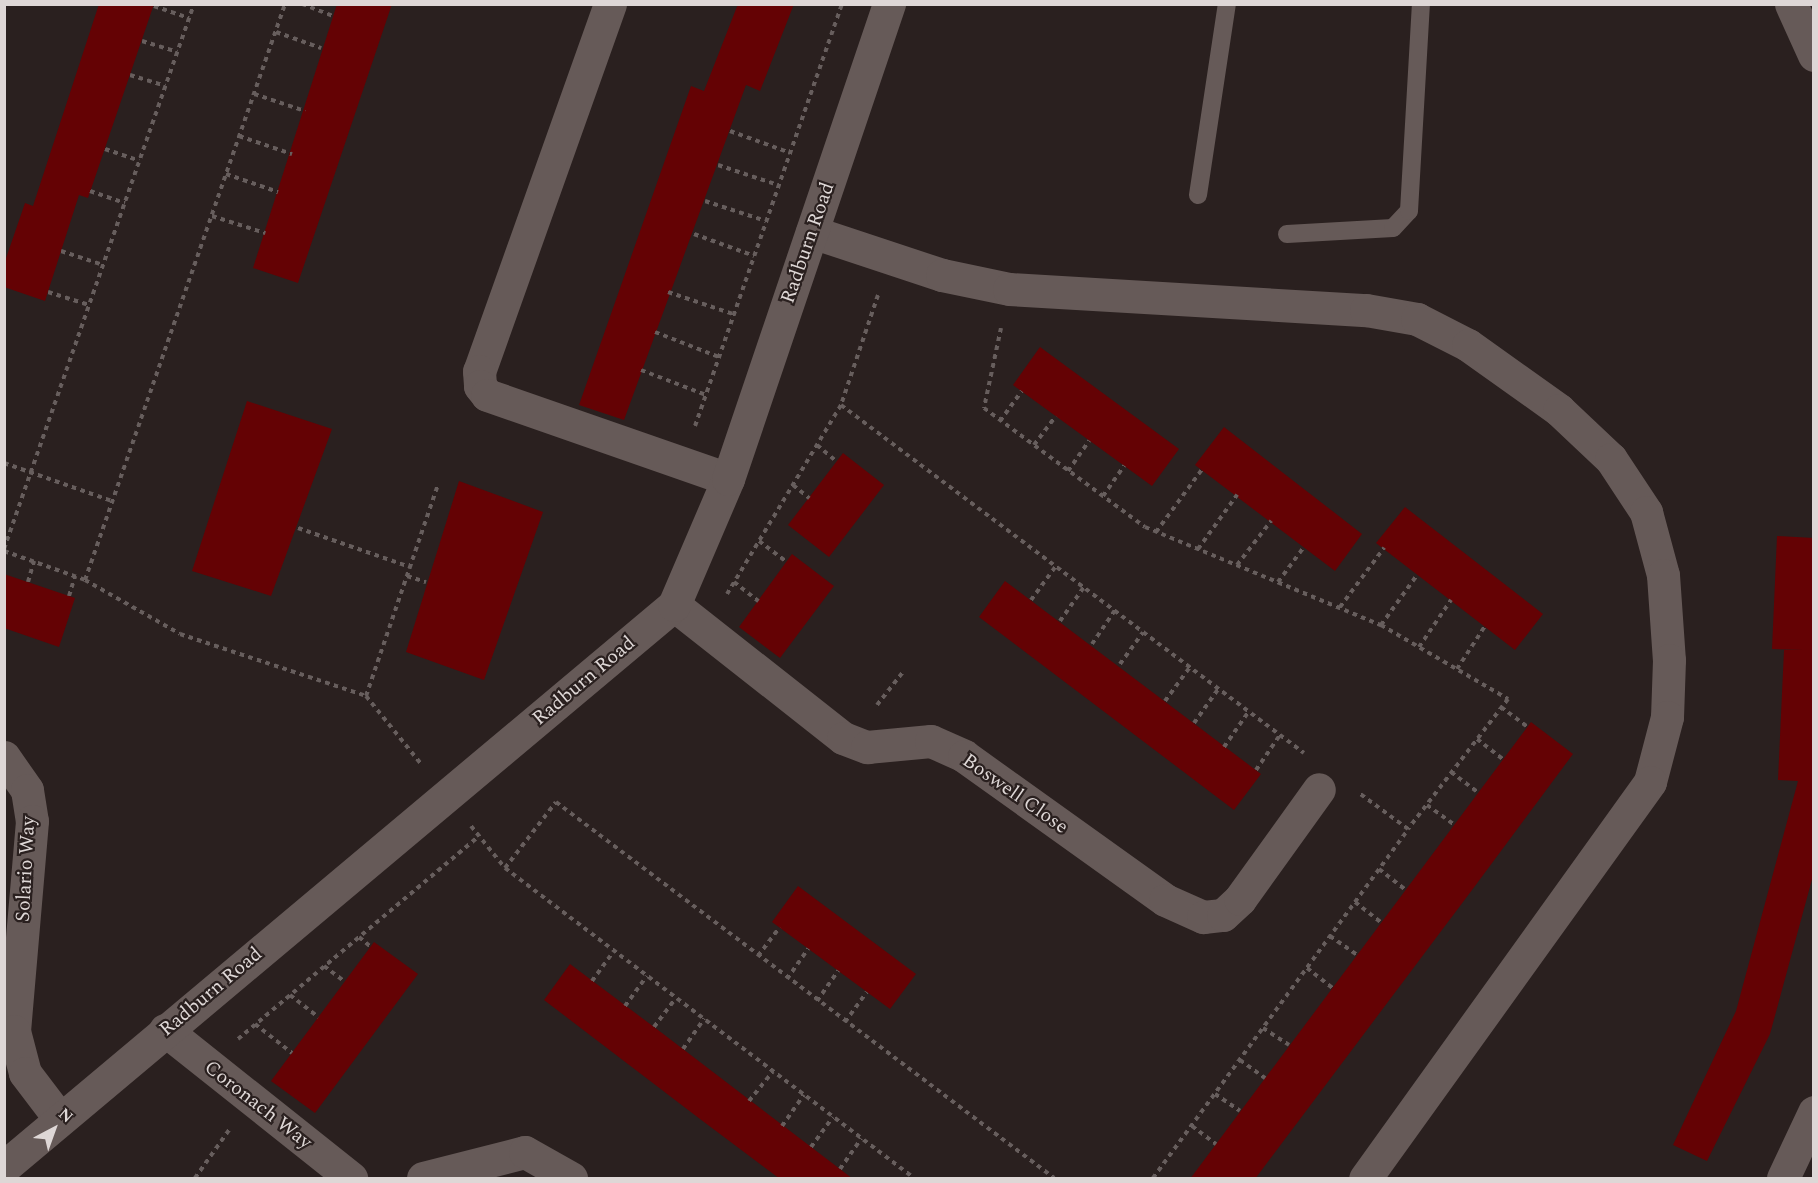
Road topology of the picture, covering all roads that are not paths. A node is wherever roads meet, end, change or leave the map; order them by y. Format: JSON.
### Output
{"nodes":[{"id":1,"x":610,"y":4,"type":"edge"},
{"id":2,"x":889,"y":4,"type":"edge"},
{"id":3,"x":1227,"y":4,"type":"edge"},
{"id":4,"x":1421,"y":4,"type":"edge"},
{"id":5,"x":1791,"y":4,"type":"edge"},
{"id":6,"x":1814,"y":56,"type":"edge"},
{"id":7,"x":1198,"y":195,"type":"dead end"},
{"id":8,"x":812,"y":232,"type":"junction"},
{"id":9,"x":1287,"y":234,"type":"dead end"},
{"id":10,"x":728,"y":479,"type":"junction"},
{"id":11,"x":674,"y":605,"type":"junction"},
{"id":12,"x":4,"y":757,"type":"edge"},
{"id":13,"x":1325,"y":781,"type":"road end"},
{"id":14,"x":165,"y":1030,"type":"junction"},
{"id":15,"x":1814,"y":1112,"type":"edge"},
{"id":16,"x":60,"y":1119,"type":"junction"},
{"id":17,"x":4,"y":1167,"type":"edge"},
{"id":18,"x":351,"y":1179,"type":"edge"},
{"id":19,"x":423,"y":1179,"type":"edge"},
{"id":20,"x":571,"y":1179,"type":"edge"},
{"id":21,"x":1365,"y":1179,"type":"edge"},
{"id":22,"x":1783,"y":1179,"type":"edge"}],
"edges":[{"from":1,"to":10,"type":"street"},
{"from":2,"to":8,"type":"street","name":"Radburn Road"},
{"from":3,"to":7,"type":"lane"},
{"from":4,"to":9,"type":"lane"},
{"from":5,"to":6,"type":"street"},
{"from":8,"to":10,"type":"street","name":"Radburn Road"},
{"from":8,"to":21,"type":"street"},
{"from":10,"to":11,"type":"street","name":"Radburn Road"},
{"from":11,"to":13,"type":"street","name":"Boswell Close"},
{"from":11,"to":14,"type":"street","name":"Radburn Road"},
{"from":12,"to":16,"type":"street","name":"Solario Way"},
{"from":14,"to":16,"type":"street","name":"Radburn Road"},
{"from":14,"to":18,"type":"street","name":"Coronach Way"},
{"from":15,"to":22,"type":"street"},
{"from":16,"to":17,"type":"street","name":"Radburn Road"},
{"from":19,"to":20,"type":"street"}]}
